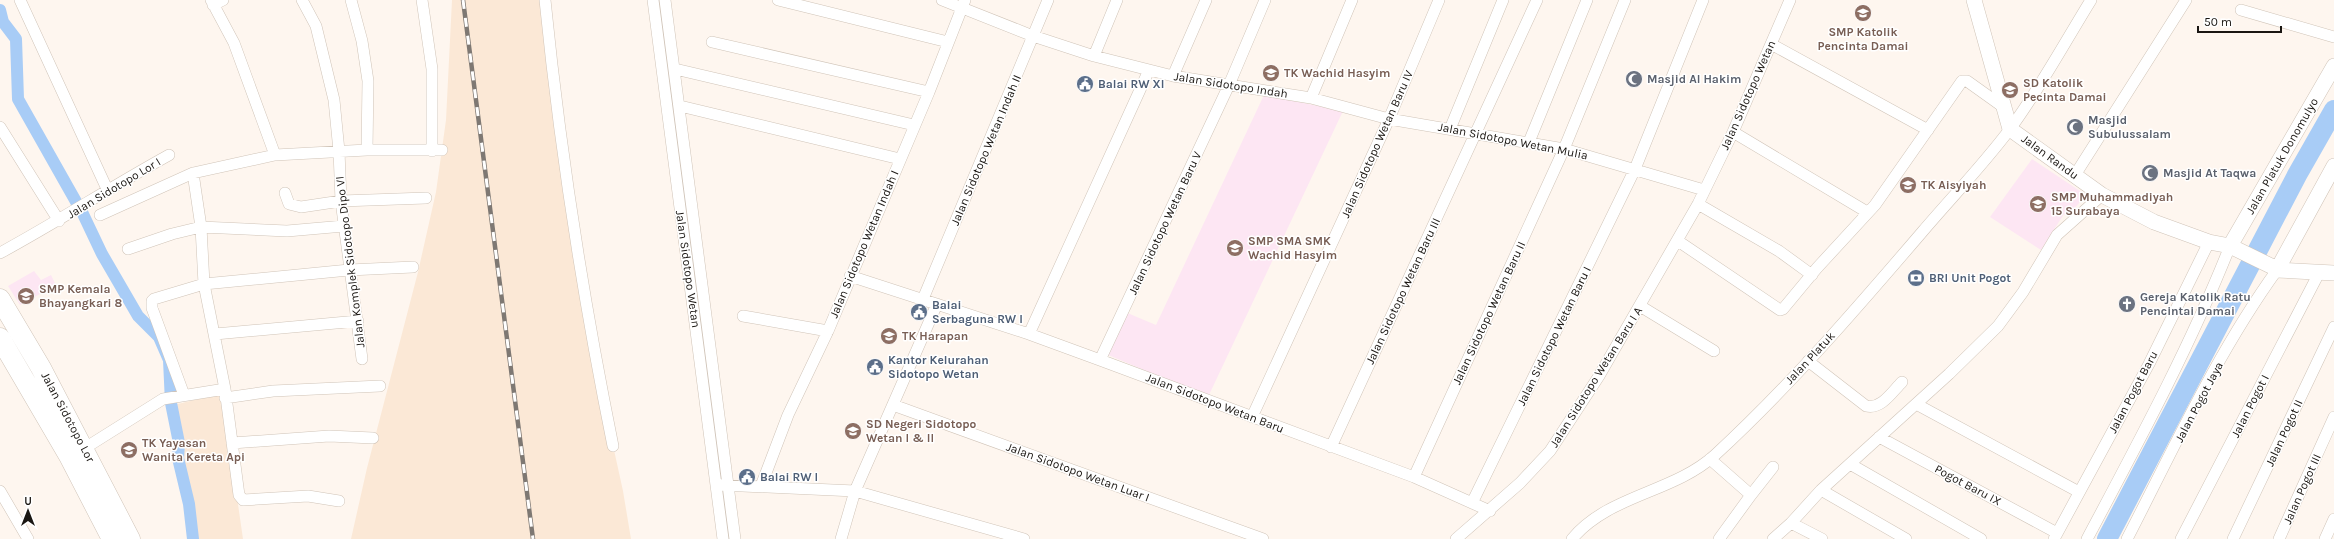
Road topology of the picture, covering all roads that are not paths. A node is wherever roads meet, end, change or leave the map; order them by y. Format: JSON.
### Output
{"nodes":[{"id":1,"x":20,"y":0,"type":"edge"},
{"id":2,"x":302,"y":0,"type":"edge"},
{"id":3,"x":351,"y":0,"type":"edge"},
{"id":4,"x":422,"y":0,"type":"edge"},
{"id":5,"x":545,"y":0,"type":"edge"},
{"id":6,"x":653,"y":0,"type":"edge"},
{"id":7,"x":665,"y":0,"type":"edge"},
{"id":8,"x":778,"y":0,"type":"edge"},
{"id":9,"x":942,"y":0,"type":"edge"},
{"id":10,"x":1048,"y":0,"type":"edge"},
{"id":11,"x":1117,"y":0,"type":"edge"},
{"id":12,"x":1206,"y":0,"type":"edge"},
{"id":13,"x":1265,"y":0,"type":"edge"},
{"id":14,"x":1352,"y":0,"type":"edge"},
{"id":15,"x":1439,"y":0,"type":"edge"},
{"id":16,"x":1503,"y":0,"type":"edge"},
{"id":17,"x":1537,"y":0,"type":"edge"},
{"id":18,"x":1587,"y":0,"type":"edge"},
{"id":19,"x":1625,"y":0,"type":"edge"},
{"id":20,"x":1703,"y":0,"type":"edge"},
{"id":21,"x":1790,"y":0,"type":"edge"},
{"id":22,"x":1974,"y":0,"type":"edge"},
{"id":23,"x":2091,"y":0,"type":"edge"},
{"id":24,"x":2186,"y":0,"type":"edge"},
{"id":25,"x":216,"y":2,"type":"edge"},
{"id":26,"x":963,"y":4,"type":"edge"},
{"id":27,"x":2241,"y":10,"type":"dead end"},
{"id":28,"x":1033,"y":36,"type":"junction"},
{"id":29,"x":2334,"y":37,"type":"edge"},
{"id":30,"x":712,"y":42,"type":"dead end"},
{"id":31,"x":948,"y":42,"type":"junction"},
{"id":32,"x":1771,"y":44,"type":"junction"},
{"id":33,"x":1094,"y":56,"type":"junction"},
{"id":34,"x":2334,"y":66,"type":"edge"},
{"id":35,"x":675,"y":69,"type":"junction"},
{"id":36,"x":1149,"y":70,"type":"junction"},
{"id":37,"x":1173,"y":76,"type":"junction"},
{"id":38,"x":1229,"y":85,"type":"junction"},
{"id":39,"x":929,"y":92,"type":"junction"},
{"id":40,"x":1311,"y":98,"type":"junction"},
{"id":41,"x":680,"y":106,"type":"junction"},
{"id":42,"x":2002,"y":106,"type":"junction"},
{"id":43,"x":1389,"y":119,"type":"junction"},
{"id":44,"x":914,"y":125,"type":"junction"},
{"id":45,"x":0,"y":127,"type":"edge"},
{"id":46,"x":1450,"y":129,"type":"junction"},
{"id":47,"x":2010,"y":129,"type":"junction"},
{"id":48,"x":1928,"y":130,"type":"junction"},
{"id":49,"x":1733,"y":132,"type":"junction"},
{"id":50,"x":1475,"y":135,"type":"junction"},
{"id":51,"x":1529,"y":142,"type":"junction"},
{"id":52,"x":1564,"y":149,"type":"junction"},
{"id":53,"x":367,"y":150,"type":"junction"},
{"id":54,"x":339,"y":151,"type":"junction"},
{"id":55,"x":169,"y":155,"type":"dead end"},
{"id":56,"x":275,"y":155,"type":"junction"},
{"id":57,"x":900,"y":159,"type":"junction"},
{"id":58,"x":2334,"y":166,"type":"edge"},
{"id":59,"x":1635,"y":168,"type":"junction"},
{"id":60,"x":193,"y":173,"type":"junction"},
{"id":61,"x":2075,"y":175,"type":"junction"},
{"id":62,"x":107,"y":189,"type":"junction"},
{"id":63,"x":1704,"y":190,"type":"junction"},
{"id":64,"x":285,"y":193,"type":"dead end"},
{"id":65,"x":2102,"y":195,"type":"junction"},
{"id":66,"x":426,"y":198,"type":"dead end"},
{"id":67,"x":341,"y":201,"type":"junction"},
{"id":68,"x":1698,"y":204,"type":"junction"},
{"id":69,"x":1867,"y":212,"type":"junction"},
{"id":70,"x":100,"y":215,"type":"dead end"},
{"id":71,"x":59,"y":221,"type":"junction"},
{"id":72,"x":344,"y":226,"type":"junction"},
{"id":73,"x":201,"y":227,"type":"junction"},
{"id":74,"x":1678,"y":241,"type":"junction"},
{"id":75,"x":2209,"y":242,"type":"junction"},
{"id":76,"x":2232,"y":246,"type":"junction"},
{"id":77,"x":128,"y":249,"type":"dead end"},
{"id":78,"x":0,"y":254,"type":"edge"},
{"id":79,"x":413,"y":267,"type":"dead end"},
{"id":80,"x":2275,"y":268,"type":"junction"},
{"id":81,"x":349,"y":270,"type":"junction"},
{"id":82,"x":2319,"y":273,"type":"junction"},
{"id":83,"x":2334,"y":273,"type":"edge"},
{"id":84,"x":1812,"y":275,"type":"junction"},
{"id":85,"x":850,"y":276,"type":"junction"},
{"id":86,"x":204,"y":284,"type":"junction"},
{"id":87,"x":0,"y":299,"type":"edge"},
{"id":88,"x":923,"y":300,"type":"junction"},
{"id":89,"x":937,"y":304,"type":"junction"},
{"id":90,"x":1640,"y":306,"type":"junction"},
{"id":91,"x":743,"y":316,"type":"dead end"},
{"id":92,"x":358,"y":321,"type":"junction"},
{"id":93,"x":2334,"y":327,"type":"edge"},
{"id":94,"x":828,"y":331,"type":"junction"},
{"id":95,"x":215,"y":334,"type":"junction"},
{"id":96,"x":1029,"y":334,"type":"junction"},
{"id":97,"x":0,"y":338,"type":"edge"},
{"id":98,"x":1714,"y":351,"type":"dead end"},
{"id":99,"x":362,"y":359,"type":"dead end"},
{"id":100,"x":1100,"y":360,"type":"junction"},
{"id":101,"x":1808,"y":361,"type":"junction"},
{"id":102,"x":1902,"y":382,"type":"dead end"},
{"id":103,"x":380,"y":386,"type":"dead end"},
{"id":104,"x":225,"y":394,"type":"junction"},
{"id":105,"x":181,"y":396,"type":"junction"},
{"id":106,"x":1916,"y":404,"type":"junction"},
{"id":107,"x":894,"y":405,"type":"junction"},
{"id":108,"x":1252,"y":417,"type":"junction"},
{"id":109,"x":2334,"y":417,"type":"edge"},
{"id":110,"x":373,"y":438,"type":"dead end"},
{"id":111,"x":1879,"y":438,"type":"junction"},
{"id":112,"x":232,"y":443,"type":"junction"},
{"id":113,"x":613,"y":446,"type":"dead end"},
{"id":114,"x":1331,"y":447,"type":"junction"},
{"id":115,"x":85,"y":448,"type":"junction"},
{"id":116,"x":1710,"y":459,"type":"junction"},
{"id":117,"x":1850,"y":464,"type":"junction"},
{"id":118,"x":1774,"y":467,"type":"dead end"},
{"id":119,"x":1414,"y":477,"type":"junction"},
{"id":120,"x":716,"y":485,"type":"junction"},
{"id":121,"x":728,"y":485,"type":"junction"},
{"id":122,"x":761,"y":486,"type":"junction"},
{"id":123,"x":1821,"y":490,"type":"junction"},
{"id":124,"x":0,"y":491,"type":"edge"},
{"id":125,"x":855,"y":491,"type":"junction"},
{"id":126,"x":2079,"y":492,"type":"junction"},
{"id":127,"x":1751,"y":495,"type":"junction"},
{"id":128,"x":339,"y":501,"type":"dead end"},
{"id":129,"x":1472,"y":503,"type":"junction"},
{"id":130,"x":1490,"y":511,"type":"junction"},
{"id":131,"x":2334,"y":519,"type":"edge"},
{"id":132,"x":1791,"y":523,"type":"junction"},
{"id":133,"x":2056,"y":536,"type":"edge"},
{"id":134,"x":28,"y":539,"type":"edge"},
{"id":135,"x":112,"y":539,"type":"edge"},
{"id":136,"x":130,"y":539,"type":"edge"},
{"id":137,"x":723,"y":539,"type":"edge"},
{"id":138,"x":735,"y":539,"type":"edge"},
{"id":139,"x":841,"y":539,"type":"edge"},
{"id":140,"x":1024,"y":539,"type":"edge"},
{"id":141,"x":1263,"y":539,"type":"edge"},
{"id":142,"x":1456,"y":539,"type":"edge"},
{"id":143,"x":1572,"y":539,"type":"edge"},
{"id":144,"x":1719,"y":539,"type":"edge"},
{"id":145,"x":1773,"y":539,"type":"edge"},
{"id":146,"x":1822,"y":539,"type":"edge"},
{"id":147,"x":1906,"y":539,"type":"edge"},
{"id":148,"x":1981,"y":539,"type":"edge"},
{"id":149,"x":2087,"y":539,"type":"edge"},
{"id":150,"x":2127,"y":539,"type":"edge"},
{"id":151,"x":2181,"y":539,"type":"edge"},
{"id":152,"x":2233,"y":539,"type":"edge"},
{"id":153,"x":2279,"y":539,"type":"edge"},
{"id":154,"x":2325,"y":539,"type":"edge"}],
"edges":[{"from":1,"to":62,"type":"street"},
{"from":2,"to":54,"type":"street","name":"Jalan Komplek Sidotopo Dipo VI"},
{"from":3,"to":53,"type":"street"},
{"from":4,"to":53,"type":"street"},
{"from":5,"to":113,"type":"street"},
{"from":6,"to":120,"type":"street","name":"Jalan Sidotopo Wetan"},
{"from":7,"to":35,"type":"street","name":"Jalan Sidotopo Wetan"},
{"from":8,"to":31,"type":"street"},
{"from":9,"to":26,"type":"street","name":"Jalan Sidotopo Indah"},
{"from":10,"to":28,"type":"street","name":"Jalan Sidotopo Wetan Indah II"},
{"from":11,"to":33,"type":"street"},
{"from":12,"to":37,"type":"street"},
{"from":13,"to":38,"type":"street","name":"Jalan Sidotopo Wetan Baru V"},
{"from":14,"to":40,"type":"street"},
{"from":15,"to":43,"type":"street","name":"Jalan Sidotopo Wetan Baru IV"},
{"from":16,"to":46,"type":"street"},
{"from":17,"to":50,"type":"street","name":"Jalan Sidotopo Wetan Baru III"},
{"from":18,"to":51,"type":"street"},
{"from":19,"to":52,"type":"street","name":"Jalan Sidotopo Wetan Baru II"},
{"from":20,"to":59,"type":"street","name":"Jalan Sidotopo Wetan Baru I"},
{"from":21,"to":32,"type":"street","name":"Jalan Sidotopo Wetan"},
{"from":22,"to":42,"type":"street","name":"Jalan Randu"},
{"from":23,"to":47,"type":"street","name":"Jalan Platuk"},
{"from":24,"to":61,"type":"street"},
{"from":25,"to":56,"type":"street"},
{"from":26,"to":28,"type":"street","name":"Jalan Sidotopo Indah"},
{"from":26,"to":31,"type":"street","name":"Jalan Sidotopo Wetan Indah I"},
{"from":27,"to":29,"type":"street"},
{"from":28,"to":33,"type":"street","name":"Jalan Sidotopo Indah"},
{"from":28,"to":88,"type":"street","name":"Jalan Sidotopo Wetan Indah II"},
{"from":30,"to":39,"type":"street"},
{"from":31,"to":39,"type":"street","name":"Jalan Sidotopo Wetan Indah I"},
{"from":32,"to":48,"type":"street"},
{"from":32,"to":49,"type":"street","name":"Jalan Sidotopo Wetan"},
{"from":33,"to":36,"type":"street","name":"Jalan Sidotopo Indah"},
{"from":34,"to":76,"type":"street","name":"Jalan Platuk Donomulyo"},
{"from":35,"to":41,"type":"street","name":"Jalan Sidotopo Wetan"},
{"from":35,"to":44,"type":"street"},
{"from":36,"to":37,"type":"street","name":"Jalan Sidotopo Indah"},
{"from":36,"to":96,"type":"street"},
{"from":37,"to":38,"type":"street","name":"Jalan Sidotopo Indah"},
{"from":38,"to":40,"type":"street","name":"Jalan Sidotopo Indah"},
{"from":38,"to":100,"type":"street","name":"Jalan Sidotopo Wetan Baru V"},
{"from":39,"to":44,"type":"street","name":"Jalan Sidotopo Wetan Indah I"},
{"from":40,"to":43,"type":"street","name":"Jalan Sidotopo Indah"},
{"from":41,"to":57,"type":"street"},
{"from":41,"to":121,"type":"street","name":"Jalan Sidotopo Wetan"},
{"from":42,"to":47,"type":"street","name":"Jalan Randu"},
{"from":42,"to":48,"type":"street"},
{"from":43,"to":46,"type":"street","name":"Jalan Sidotopo Wetan Mulia"},
{"from":43,"to":108,"type":"street","name":"Jalan Sidotopo Wetan Baru IV"},
{"from":44,"to":57,"type":"street","name":"Jalan Sidotopo Wetan Indah I"},
{"from":45,"to":71,"type":"street","name":"Jalan Sidotopo Lor I"},
{"from":46,"to":50,"type":"street","name":"Jalan Sidotopo Wetan Mulia"},
{"from":47,"to":61,"type":"street","name":"Jalan Randu"},
{"from":47,"to":101,"type":"street","name":"Jalan Platuk"},
{"from":48,"to":69,"type":"street"},
{"from":49,"to":63,"type":"street","name":"Jalan Sidotopo Wetan"},
{"from":49,"to":69,"type":"street"},
{"from":50,"to":51,"type":"street","name":"Jalan Sidotopo Wetan Mulia"},
{"from":50,"to":114,"type":"street","name":"Jalan Sidotopo Wetan Baru III"},
{"from":51,"to":52,"type":"street","name":"Jalan Sidotopo Wetan Mulia"},
{"from":52,"to":59,"type":"street","name":"Jalan Sidotopo Wetan Mulia"},
{"from":52,"to":119,"type":"street","name":"Jalan Sidotopo Wetan Baru II"},
{"from":53,"to":54,"type":"street"},
{"from":54,"to":56,"type":"street"},
{"from":54,"to":67,"type":"street","name":"Jalan Komplek Sidotopo Dipo VI"},
{"from":55,"to":62,"type":"street","name":"Jalan Sidotopo Lor I"},
{"from":56,"to":60,"type":"street"},
{"from":57,"to":85,"type":"street","name":"Jalan Sidotopo Wetan Indah I"},
{"from":58,"to":80,"type":"street"},
{"from":59,"to":63,"type":"street","name":"Jalan Sidotopo Wetan Mulia"},
{"from":59,"to":129,"type":"street","name":"Jalan Sidotopo Wetan Baru I"},
{"from":60,"to":70,"type":"street"},
{"from":60,"to":73,"type":"street"},
{"from":61,"to":65,"type":"street","name":"Jalan Randu"},
{"from":62,"to":71,"type":"street","name":"Jalan Sidotopo Lor I"},
{"from":63,"to":68,"type":"street","name":"Jalan Sidotopo Wetan Baru I A"},
{"from":64,"to":67,"type":"street"},
{"from":65,"to":75,"type":"street","name":"Jalan Randu"},
{"from":65,"to":106,"type":"street"},
{"from":66,"to":67,"type":"street"},
{"from":67,"to":72,"type":"street","name":"Jalan Komplek Sidotopo Dipo VI"},
{"from":68,"to":74,"type":"street","name":"Jalan Sidotopo Wetan Baru I A"},
{"from":68,"to":84,"type":"street"},
{"from":69,"to":84,"type":"street"},
{"from":71,"to":78,"type":"street","name":"Jalan Sidotopo Lor I"},
{"from":72,"to":73,"type":"street"},
{"from":72,"to":81,"type":"street","name":"Jalan Komplek Sidotopo Dipo VI"},
{"from":73,"to":77,"type":"street"},
{"from":73,"to":86,"type":"street"},
{"from":74,"to":84,"type":"street"},
{"from":74,"to":90,"type":"street","name":"Jalan Sidotopo Wetan Baru I A"},
{"from":75,"to":76,"type":"street","name":"Jalan Randu"},
{"from":75,"to":126,"type":"street","name":"Jalan Pogot Baru"},
{"from":76,"to":80,"type":"street","name":"Jalan Randu"},
{"from":76,"to":149,"type":"street"},
{"from":79,"to":81,"type":"street"},
{"from":80,"to":82,"type":"street"},
{"from":80,"to":150,"type":"street","name":"Jalan Pogot Jaya"},
{"from":81,"to":86,"type":"street"},
{"from":81,"to":92,"type":"street","name":"Jalan Komplek Sidotopo Dipo VI"},
{"from":82,"to":83,"type":"street"},
{"from":82,"to":151,"type":"street","name":"Jalan Pogot I"},
{"from":85,"to":88,"type":"street","name":"Jalan Sidotopo Wetan Baru"},
{"from":85,"to":94,"type":"street","name":"Jalan Sidotopo Wetan Indah I"},
{"from":86,"to":95,"type":"street"},
{"from":86,"to":105,"type":"street"},
{"from":87,"to":115,"type":"highway","name":"Jalan Sidotopo Lor"},
{"from":88,"to":89,"type":"street","name":"Jalan Sidotopo Wetan Baru"},
{"from":89,"to":96,"type":"street","name":"Jalan Sidotopo Wetan Baru"},
{"from":89,"to":107,"type":"street"},
{"from":90,"to":98,"type":"street"},
{"from":90,"to":130,"type":"street","name":"Jalan Sidotopo Wetan Baru I A"},
{"from":91,"to":94,"type":"street"},
{"from":92,"to":95,"type":"street"},
{"from":92,"to":99,"type":"street","name":"Jalan Komplek Sidotopo Dipo VI"},
{"from":93,"to":152,"type":"street","name":"Jalan Pogot II"},
{"from":94,"to":122,"type":"street","name":"Jalan Sidotopo Wetan Indah I"},
{"from":95,"to":104,"type":"street"},
{"from":96,"to":100,"type":"street","name":"Jalan Sidotopo Wetan Baru"},
{"from":97,"to":135,"type":"highway","name":"Jalan Sidotopo Lor"},
{"from":100,"to":108,"type":"street","name":"Jalan Sidotopo Wetan Baru"},
{"from":101,"to":102,"type":"street"},
{"from":101,"to":116,"type":"street","name":"Jalan Platuk"},
{"from":103,"to":104,"type":"street"},
{"from":104,"to":105,"type":"street"},
{"from":104,"to":112,"type":"street"},
{"from":105,"to":115,"type":"street"},
{"from":106,"to":111,"type":"street"},
{"from":106,"to":126,"type":"street"},
{"from":107,"to":125,"type":"street"},
{"from":107,"to":141,"type":"street","name":"Jalan Sidotopo Wetan Luar I"},
{"from":108,"to":114,"type":"street","name":"Jalan Sidotopo Wetan Baru"},
{"from":109,"to":153,"type":"street","name":"Jalan Pogot III"},
{"from":110,"to":112,"type":"street"},
{"from":111,"to":117,"type":"street"},
{"from":111,"to":133,"type":"street","name":"Pogot Baru IX"},
{"from":112,"to":128,"type":"street"},
{"from":114,"to":119,"type":"street","name":"Jalan Sidotopo Wetan Baru"},
{"from":115,"to":136,"type":"highway","name":"Jalan Sidotopo Lor"},
{"from":116,"to":127,"type":"street"},
{"from":116,"to":143,"type":"street","name":"Jalan Platuk"},
{"from":117,"to":123,"type":"street"},
{"from":117,"to":148,"type":"street"},
{"from":118,"to":127,"type":"street"},
{"from":119,"to":129,"type":"street","name":"Jalan Sidotopo Wetan Baru"},
{"from":120,"to":121,"type":"street"},
{"from":120,"to":137,"type":"street","name":"Jalan Sidotopo Wetan"},
{"from":121,"to":122,"type":"street"},
{"from":121,"to":138,"type":"street","name":"Jalan Sidotopo Wetan"},
{"from":122,"to":125,"type":"street"},
{"from":123,"to":132,"type":"street"},
{"from":123,"to":147,"type":"street"},
{"from":124,"to":134,"type":"street"},
{"from":125,"to":139,"type":"street"},
{"from":125,"to":140,"type":"street"},
{"from":126,"to":133,"type":"street","name":"Jalan Pogot Baru"},
{"from":127,"to":144,"type":"street"},
{"from":129,"to":130,"type":"street","name":"Jalan Sidotopo Wetan Baru"},
{"from":130,"to":142,"type":"street","name":"Jalan Sidotopo Wetan Baru I A"},
{"from":131,"to":154,"type":"street"},
{"from":132,"to":145,"type":"street"},
{"from":132,"to":146,"type":"street"}]}
